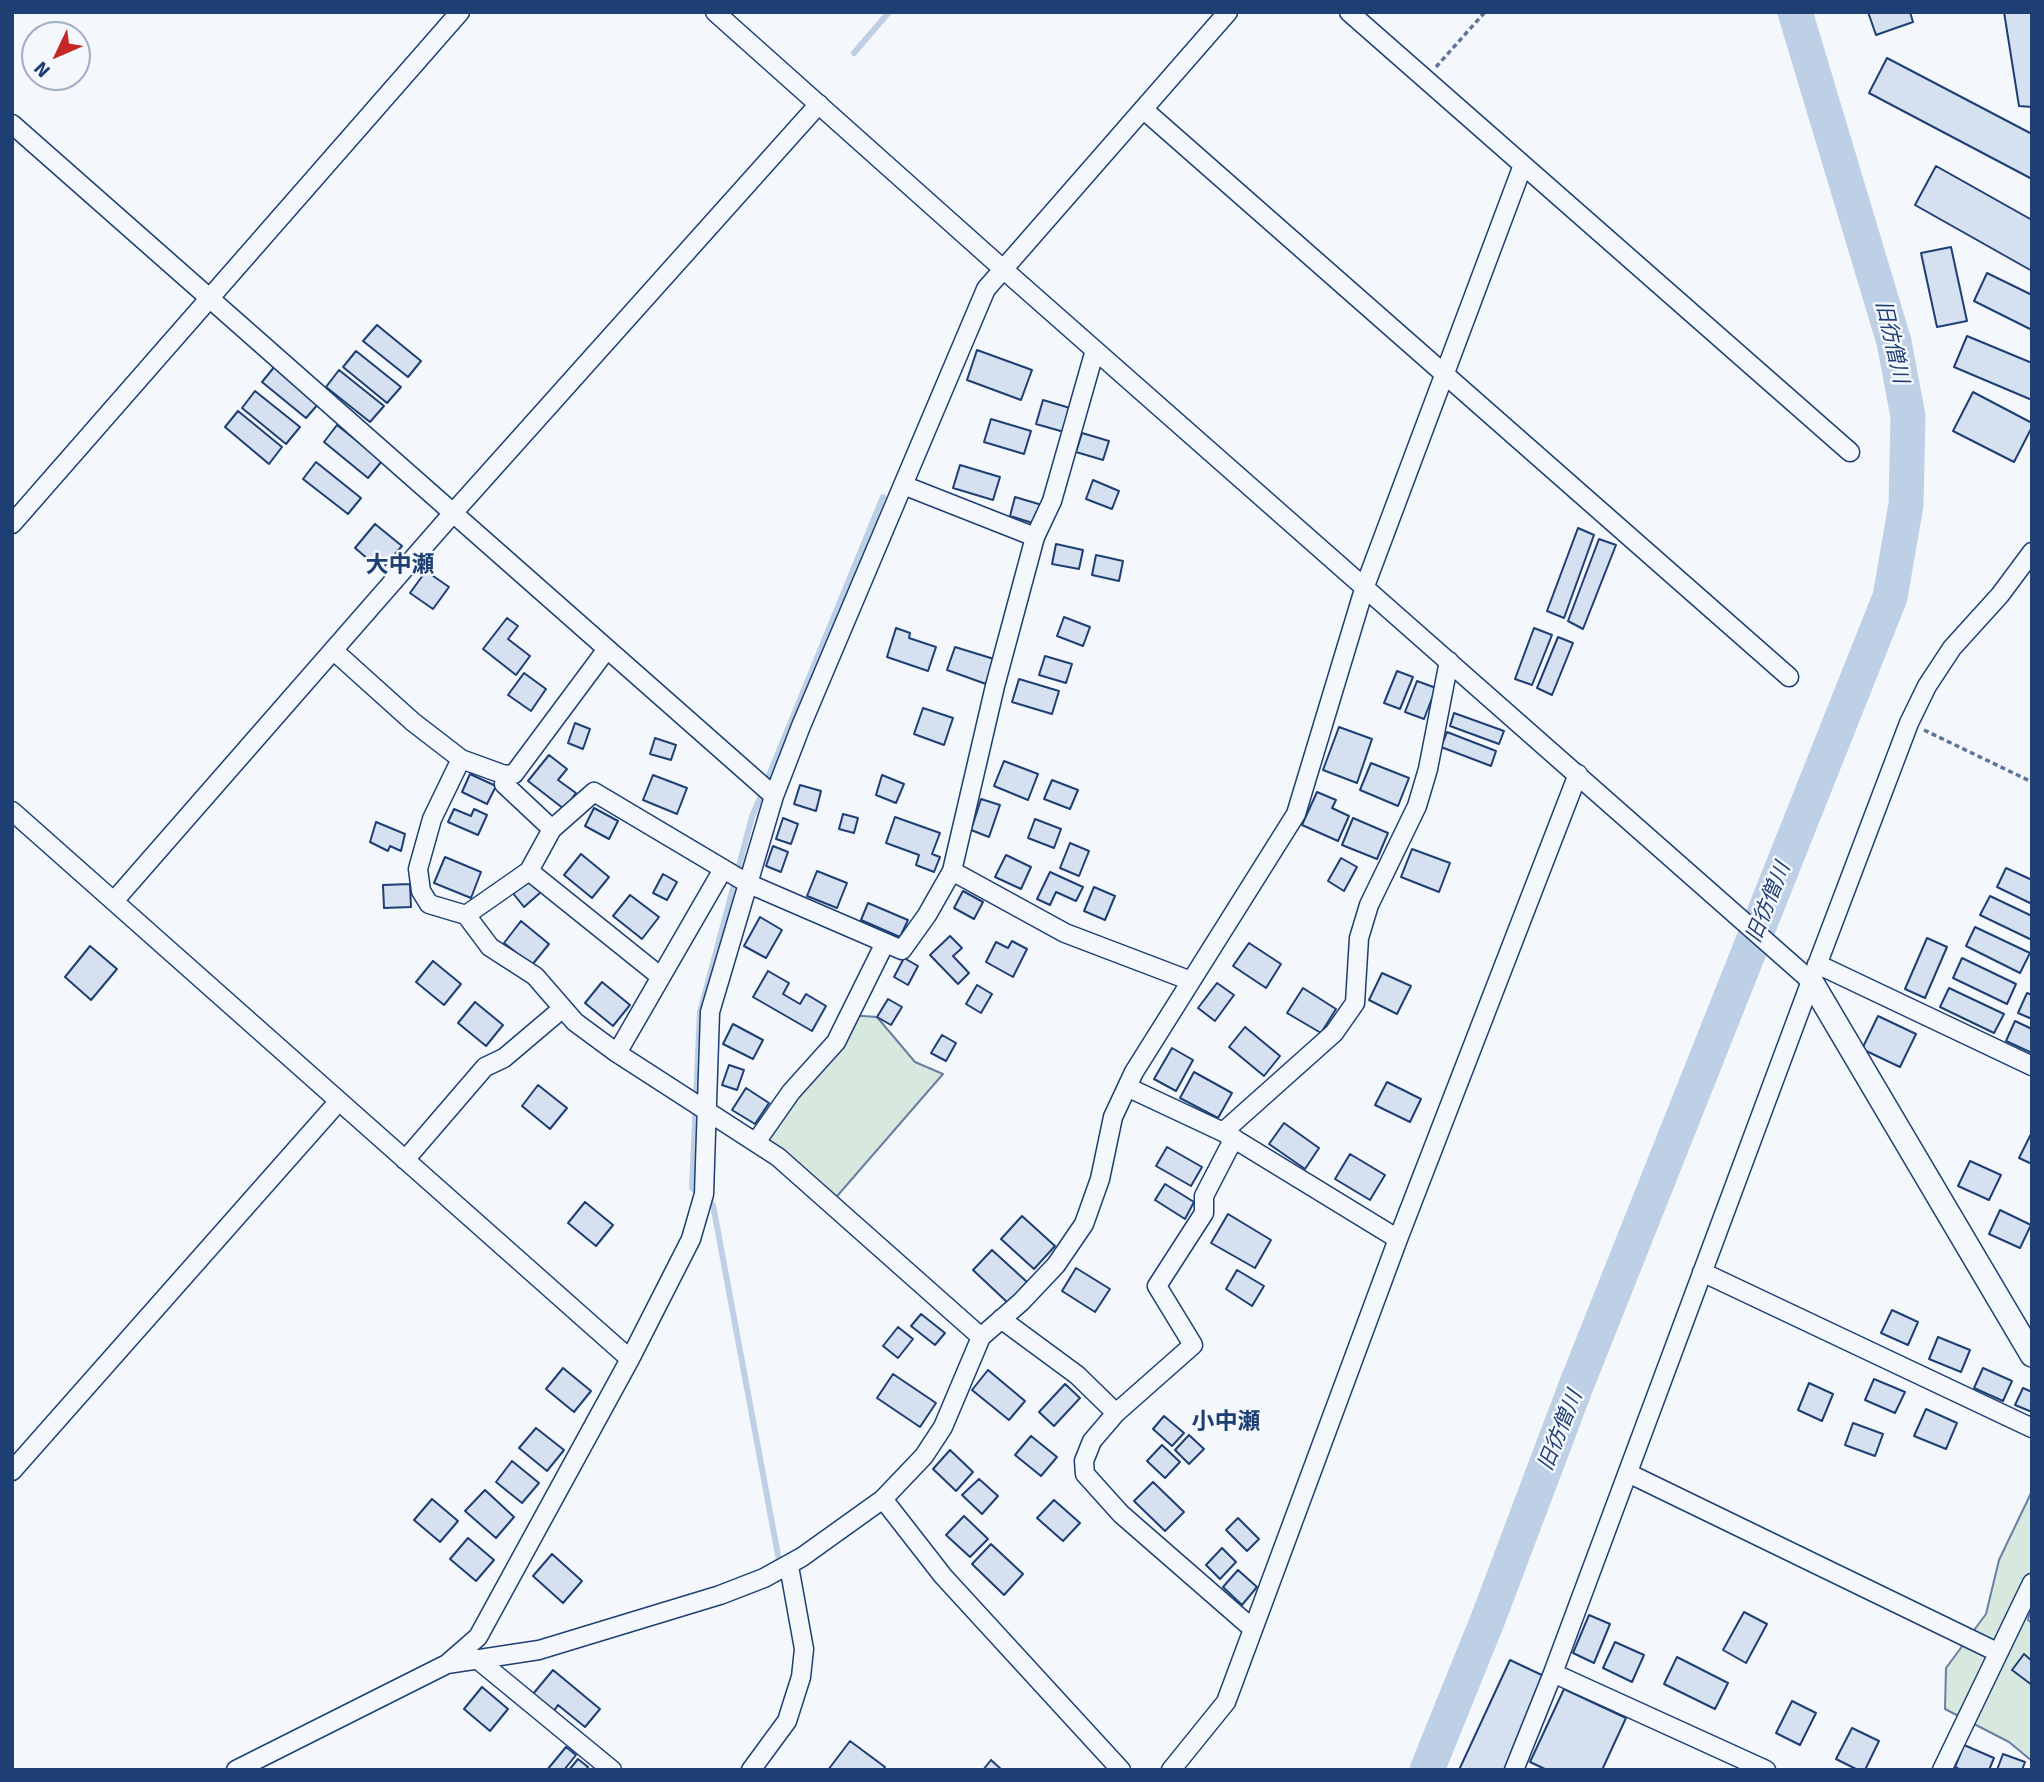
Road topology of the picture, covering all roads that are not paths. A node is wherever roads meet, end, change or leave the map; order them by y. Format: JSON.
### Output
{"nodes":[{"id":1,"x":460,"y":12,"type":"edge"},
{"id":2,"x":715,"y":12,"type":"edge"},
{"id":3,"x":1228,"y":12,"type":"edge"},
{"id":4,"x":1349,"y":12,"type":"edge"},
{"id":5,"x":819,"y":104,"type":"junction"},
{"id":6,"x":1143,"y":109,"type":"junction"},
{"id":7,"x":12,"y":124,"type":"edge"},
{"id":8,"x":1523,"y":165,"type":"junction"},
{"id":9,"x":1003,"y":269,"type":"junction"},
{"id":10,"x":209,"y":299,"type":"junction"},
{"id":11,"x":1095,"y":350,"type":"junction"},
{"id":12,"x":1444,"y":374,"type":"junction"},
{"id":13,"x":1850,"y":452,"type":"dead end"},
{"id":14,"x":903,"y":485,"type":"junction"},
{"id":15,"x":453,"y":513,"type":"junction"},
{"id":16,"x":12,"y":524,"type":"edge"},
{"id":17,"x":1035,"y":537,"type":"junction"},
{"id":18,"x":2032,"y":552,"type":"edge"},
{"id":19,"x":1365,"y":586,"type":"junction"},
{"id":20,"x":607,"y":649,"type":"junction"},
{"id":21,"x":333,"y":650,"type":"junction"},
{"id":22,"x":1450,"y":661,"type":"junction"},
{"id":23,"x":1789,"y":677,"type":"dead end"},
{"id":24,"x":461,"y":759,"type":"junction"},
{"id":25,"x":1578,"y":774,"type":"junction"},
{"id":26,"x":505,"y":775,"type":"junction"},
{"id":27,"x":774,"y":796,"type":"junction"},
{"id":28,"x":12,"y":811,"type":"edge"},
{"id":29,"x":552,"y":829,"type":"junction"},
{"id":30,"x":722,"y":870,"type":"junction"},
{"id":31,"x":953,"y":870,"type":"junction"},
{"id":32,"x":529,"y":871,"type":"junction"},
{"id":33,"x":747,"y":883,"type":"junction"},
{"id":34,"x":114,"y":901,"type":"junction"},
{"id":35,"x":466,"y":915,"type":"junction"},
{"id":36,"x":886,"y":943,"type":"junction"},
{"id":37,"x":1814,"y":973,"type":"junction"},
{"id":38,"x":661,"y":977,"type":"junction"},
{"id":39,"x":1191,"y":981,"type":"junction"},
{"id":40,"x":563,"y":1008,"type":"junction"},
{"id":41,"x":617,"y":1053,"type":"junction"},
{"id":42,"x":2032,"y":1066,"type":"edge"},
{"id":43,"x":1127,"y":1087,"type":"junction"},
{"id":44,"x":339,"y":1101,"type":"junction"},
{"id":45,"x":707,"y":1109,"type":"junction"},
{"id":46,"x":1228,"y":1135,"type":"junction"},
{"id":47,"x":755,"y":1142,"type":"junction"},
{"id":48,"x":405,"y":1160,"type":"junction"},
{"id":49,"x":1398,"y":1239,"type":"junction"},
{"id":50,"x":1702,"y":1272,"type":"junction"},
{"id":51,"x":1001,"y":1319,"type":"junction"},
{"id":52,"x":981,"y":1336,"type":"junction"},
{"id":53,"x":2032,"y":1355,"type":"edge"},
{"id":54,"x":630,"y":1359,"type":"junction"},
{"id":55,"x":1116,"y":1413,"type":"junction"},
{"id":56,"x":2032,"y":1427,"type":"edge"},
{"id":57,"x":12,"y":1471,"type":"edge"},
{"id":58,"x":1628,"y":1473,"type":"junction"},
{"id":59,"x":883,"y":1499,"type":"junction"},
{"id":60,"x":789,"y":1566,"type":"junction"},
{"id":61,"x":2032,"y":1583,"type":"edge"},
{"id":62,"x":1253,"y":1629,"type":"junction"},
{"id":63,"x":1997,"y":1652,"type":"junction"},
{"id":64,"x":477,"y":1659,"type":"junction"},
{"id":65,"x":447,"y":1664,"type":"junction"},
{"id":66,"x":1553,"y":1673,"type":"junction"},
{"id":67,"x":236,"y":1770,"type":"edge"},
{"id":68,"x":612,"y":1770,"type":"edge"},
{"id":69,"x":751,"y":1770,"type":"edge"},
{"id":70,"x":1121,"y":1770,"type":"edge"},
{"id":71,"x":1171,"y":1770,"type":"edge"},
{"id":72,"x":1514,"y":1770,"type":"edge"},
{"id":73,"x":1766,"y":1770,"type":"edge"},
{"id":74,"x":1942,"y":1770,"type":"edge"}],
"edges":[{"from":1,"to":10,"type":"street"},
{"from":2,"to":5,"type":"street"},
{"from":3,"to":6,"type":"street"},
{"from":4,"to":8,"type":"street"},
{"from":5,"to":9,"type":"street"},
{"from":5,"to":15,"type":"street"},
{"from":6,"to":9,"type":"street"},
{"from":6,"to":12,"type":"street"},
{"from":7,"to":10,"type":"street"},
{"from":8,"to":12,"type":"street"},
{"from":8,"to":13,"type":"street"},
{"from":9,"to":11,"type":"street"},
{"from":9,"to":14,"type":"street"},
{"from":10,"to":15,"type":"street"},
{"from":10,"to":16,"type":"street"},
{"from":11,"to":17,"type":"street"},
{"from":11,"to":19,"type":"street"},
{"from":12,"to":19,"type":"street"},
{"from":12,"to":23,"type":"street"},
{"from":14,"to":17,"type":"street"},
{"from":14,"to":27,"type":"street"},
{"from":15,"to":20,"type":"street"},
{"from":15,"to":21,"type":"street"},
{"from":17,"to":31,"type":"street"},
{"from":18,"to":37,"type":"street"},
{"from":19,"to":22,"type":"street"},
{"from":19,"to":39,"type":"street"},
{"from":20,"to":26,"type":"street"},
{"from":20,"to":27,"type":"street"},
{"from":21,"to":24,"type":"street"},
{"from":21,"to":34,"type":"street"},
{"from":22,"to":25,"type":"street"},
{"from":22,"to":46,"type":"street"},
{"from":24,"to":26,"type":"street"},
{"from":24,"to":35,"type":"street"},
{"from":25,"to":37,"type":"street"},
{"from":25,"to":49,"type":"street"},
{"from":26,"to":29,"type":"street"},
{"from":27,"to":33,"type":"street"},
{"from":28,"to":34,"type":"street"},
{"from":29,"to":30,"type":"street"},
{"from":29,"to":32,"type":"street"},
{"from":30,"to":33,"type":"street"},
{"from":30,"to":38,"type":"street"},
{"from":31,"to":36,"type":"street"},
{"from":31,"to":39,"type":"street"},
{"from":32,"to":35,"type":"street"},
{"from":32,"to":38,"type":"street"},
{"from":33,"to":36,"type":"street"},
{"from":33,"to":45,"type":"street"},
{"from":34,"to":44,"type":"street"},
{"from":35,"to":40,"type":"street"},
{"from":36,"to":47,"type":"street"},
{"from":37,"to":42,"type":"street"},
{"from":37,"to":50,"type":"street"},
{"from":37,"to":53,"type":"street"},
{"from":38,"to":41,"type":"street"},
{"from":39,"to":43,"type":"street"},
{"from":40,"to":41,"type":"street"},
{"from":40,"to":48,"type":"street"},
{"from":41,"to":45,"type":"street"},
{"from":43,"to":46,"type":"street"},
{"from":43,"to":51,"type":"street"},
{"from":44,"to":48,"type":"street"},
{"from":44,"to":57,"type":"street"},
{"from":45,"to":47,"type":"street"},
{"from":45,"to":54,"type":"street"},
{"from":46,"to":49,"type":"street"},
{"from":46,"to":55,"type":"street"},
{"from":47,"to":52,"type":"street"},
{"from":48,"to":54,"type":"street"},
{"from":49,"to":62,"type":"street"},
{"from":50,"to":56,"type":"street"},
{"from":50,"to":58,"type":"street"},
{"from":51,"to":52,"type":"street"},
{"from":51,"to":55,"type":"street"},
{"from":52,"to":59,"type":"street"},
{"from":54,"to":65,"type":"street"},
{"from":55,"to":62,"type":"street"},
{"from":58,"to":63,"type":"street"},
{"from":58,"to":66,"type":"street"},
{"from":59,"to":60,"type":"street"},
{"from":59,"to":70,"type":"street"},
{"from":60,"to":64,"type":"street"},
{"from":60,"to":69,"type":"street"},
{"from":61,"to":63,"type":"street"},
{"from":62,"to":71,"type":"street"},
{"from":63,"to":74,"type":"street"},
{"from":64,"to":65,"type":"street"},
{"from":64,"to":68,"type":"street"},
{"from":65,"to":67,"type":"street"},
{"from":66,"to":72,"type":"street"},
{"from":66,"to":73,"type":"street"}]}
